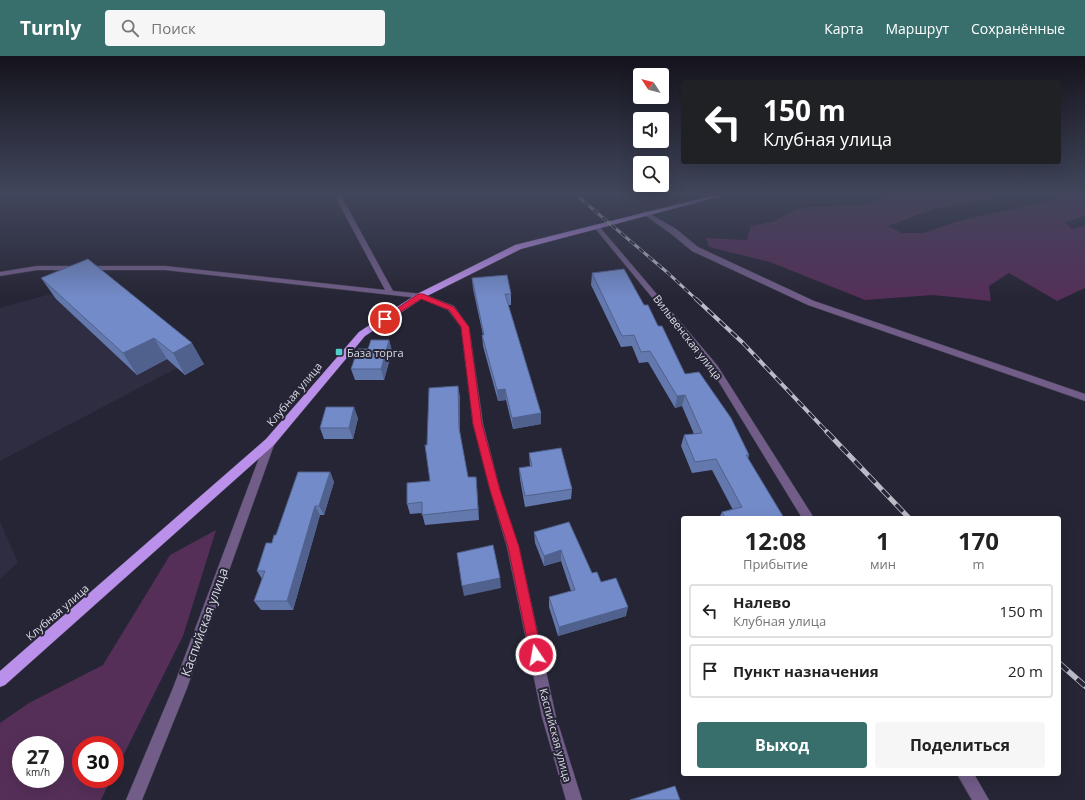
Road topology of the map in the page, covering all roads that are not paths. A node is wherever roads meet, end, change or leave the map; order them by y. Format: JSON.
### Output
{"nodes":[{"id":1,"x":356,"y":229,"type":"edge"},
{"id":2,"x":586,"y":229,"type":"edge"},
{"id":3,"x":598,"y":229,"type":"edge"},
{"id":4,"x":668,"y":229,"type":"edge"},
{"id":5,"x":0,"y":274,"type":"edge"},
{"id":6,"x":390,"y":292,"type":"junction"},
{"id":7,"x":420,"y":296,"type":"junction"},
{"id":8,"x":1085,"y":398,"type":"edge"},
{"id":9,"x":270,"y":442,"type":"junction"},
{"id":10,"x":807,"y":516,"type":"edge"},
{"id":11,"x":0,"y":680,"type":"edge"},
{"id":12,"x":966,"y":776,"type":"edge"},
{"id":13,"x":134,"y":800,"type":"edge"},
{"id":14,"x":574,"y":800,"type":"edge"},
{"id":15,"x":981,"y":800,"type":"edge"}],
"edges":[{"from":1,"to":6,"type":"street"},
{"from":2,"to":7,"type":"main road","name":"Клубная улица"},
{"from":3,"to":10,"type":"street","name":"Вильвенская улица"},
{"from":4,"to":8,"type":"street"},
{"from":5,"to":6,"type":"street","name":"Каспийская улица"},
{"from":6,"to":7,"type":"street","name":"Каспийская улица"},
{"from":7,"to":9,"type":"main road","name":"Клубная улица"},
{"from":7,"to":14,"type":"street","name":"Каспийская улица"},
{"from":9,"to":11,"type":"main road","name":"Клубная улица"},
{"from":9,"to":13,"type":"street","name":"Каспийская улица"},
{"from":12,"to":15,"type":"street"}]}
